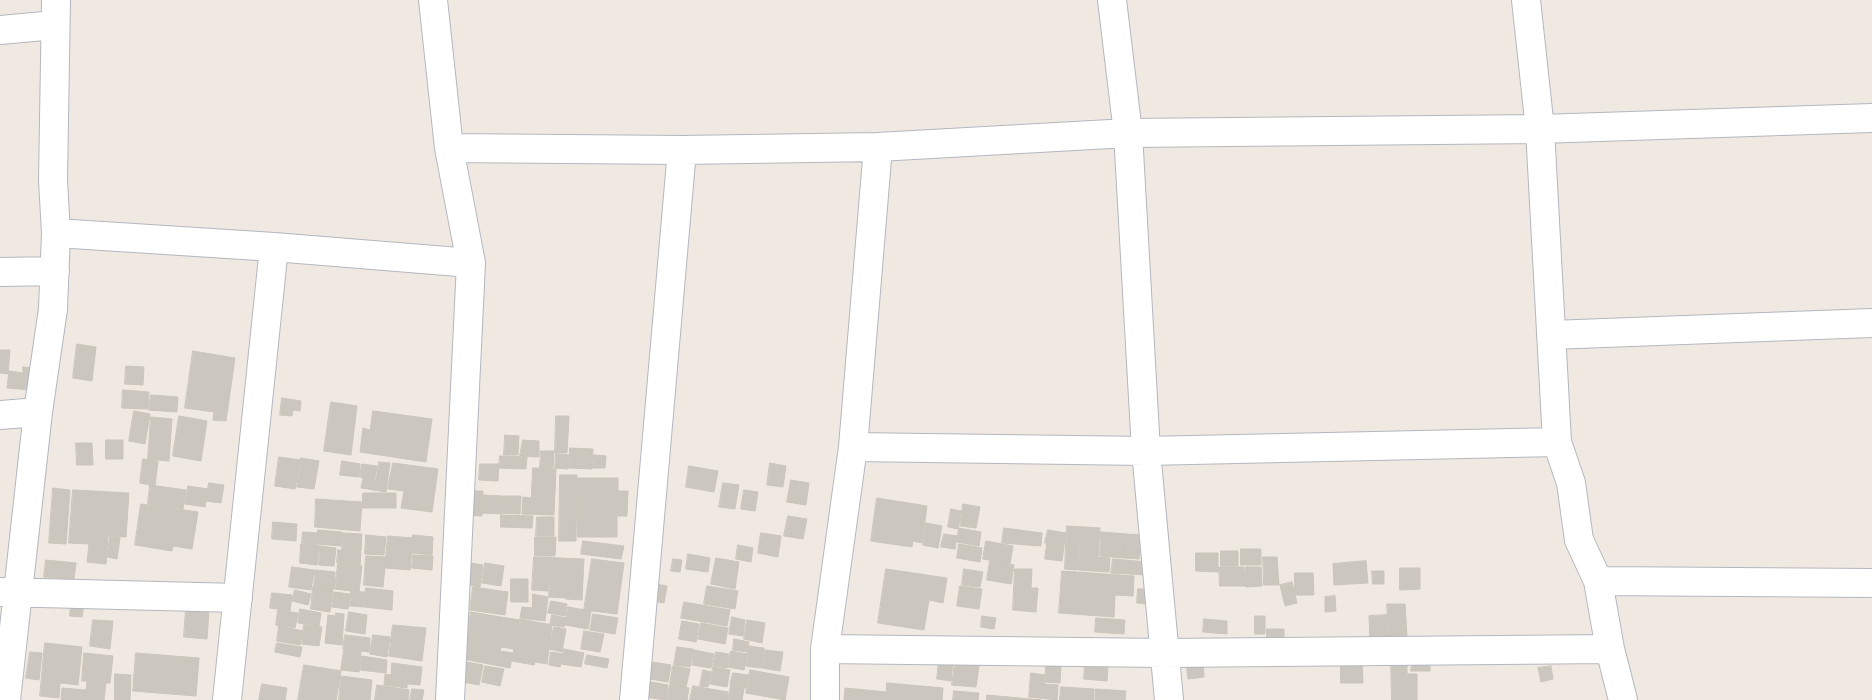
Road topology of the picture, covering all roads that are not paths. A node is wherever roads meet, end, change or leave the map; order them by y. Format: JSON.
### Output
{"nodes":[{"id":1,"x":432,"y":0,"type":"edge"},
{"id":2,"x":1112,"y":0,"type":"edge"},
{"id":3,"x":1526,"y":0,"type":"edge"},
{"id":4,"x":56,"y":12,"type":"edge"},
{"id":5,"x":0,"y":30,"type":"edge"},
{"id":6,"x":1872,"y":118,"type":"edge"},
{"id":7,"x":1540,"y":129,"type":"junction"},
{"id":8,"x":1128,"y":133,"type":"junction"},
{"id":9,"x":878,"y":146,"type":"junction"},
{"id":10,"x":449,"y":148,"type":"junction"},
{"id":11,"x":682,"y":150,"type":"junction"},
{"id":12,"x":56,"y":233,"type":"junction"},
{"id":13,"x":274,"y":248,"type":"junction"},
{"id":14,"x":471,"y":263,"type":"junction"},
{"id":15,"x":55,"y":271,"type":"junction"},
{"id":16,"x":0,"y":272,"type":"edge"},
{"id":17,"x":1872,"y":323,"type":"edge"},
{"id":18,"x":1551,"y":335,"type":"junction"},
{"id":19,"x":38,"y":412,"type":"junction"},
{"id":20,"x":0,"y":415,"type":"edge"},
{"id":21,"x":1557,"y":442,"type":"junction"},
{"id":22,"x":853,"y":447,"type":"junction"},
{"id":23,"x":1146,"y":451,"type":"junction"},
{"id":24,"x":1598,"y":581,"type":"junction"},
{"id":25,"x":1872,"y":583,"type":"edge"},
{"id":26,"x":9,"y":592,"type":"edge"},
{"id":27,"x":238,"y":598,"type":"junction"},
{"id":28,"x":825,"y":649,"type":"junction"},
{"id":29,"x":1610,"y":649,"type":"junction"},
{"id":30,"x":1165,"y":653,"type":"junction"},
{"id":31,"x":5,"y":694,"type":"edge"},
{"id":32,"x":227,"y":700,"type":"edge"},
{"id":33,"x":450,"y":700,"type":"edge"},
{"id":34,"x":634,"y":700,"type":"edge"},
{"id":35,"x":825,"y":700,"type":"edge"},
{"id":36,"x":1169,"y":700,"type":"edge"},
{"id":37,"x":1623,"y":700,"type":"edge"}],
"edges":[{"from":1,"to":10,"type":"street"},
{"from":2,"to":8,"type":"street"},
{"from":3,"to":7,"type":"street"},
{"from":4,"to":5,"type":"street"},
{"from":4,"to":12,"type":"street"},
{"from":6,"to":7,"type":"street"},
{"from":7,"to":8,"type":"street"},
{"from":7,"to":18,"type":"street"},
{"from":8,"to":9,"type":"street"},
{"from":8,"to":23,"type":"street"},
{"from":9,"to":11,"type":"street"},
{"from":9,"to":22,"type":"street"},
{"from":10,"to":11,"type":"street"},
{"from":10,"to":14,"type":"street"},
{"from":11,"to":34,"type":"street"},
{"from":12,"to":13,"type":"street"},
{"from":12,"to":15,"type":"street"},
{"from":13,"to":14,"type":"street"},
{"from":13,"to":27,"type":"street"},
{"from":14,"to":33,"type":"street"},
{"from":15,"to":16,"type":"street"},
{"from":15,"to":19,"type":"street"},
{"from":17,"to":18,"type":"street"},
{"from":18,"to":21,"type":"street"},
{"from":19,"to":20,"type":"street"},
{"from":19,"to":26,"type":"street"},
{"from":21,"to":23,"type":"street"},
{"from":21,"to":24,"type":"street"},
{"from":22,"to":23,"type":"street"},
{"from":22,"to":28,"type":"street"},
{"from":23,"to":30,"type":"street"},
{"from":24,"to":25,"type":"street"},
{"from":24,"to":29,"type":"street"},
{"from":26,"to":27,"type":"street"},
{"from":26,"to":31,"type":"street"},
{"from":27,"to":32,"type":"street"},
{"from":28,"to":30,"type":"street"},
{"from":28,"to":35,"type":"street"},
{"from":29,"to":30,"type":"street"},
{"from":29,"to":37,"type":"street"},
{"from":30,"to":36,"type":"street"}]}
